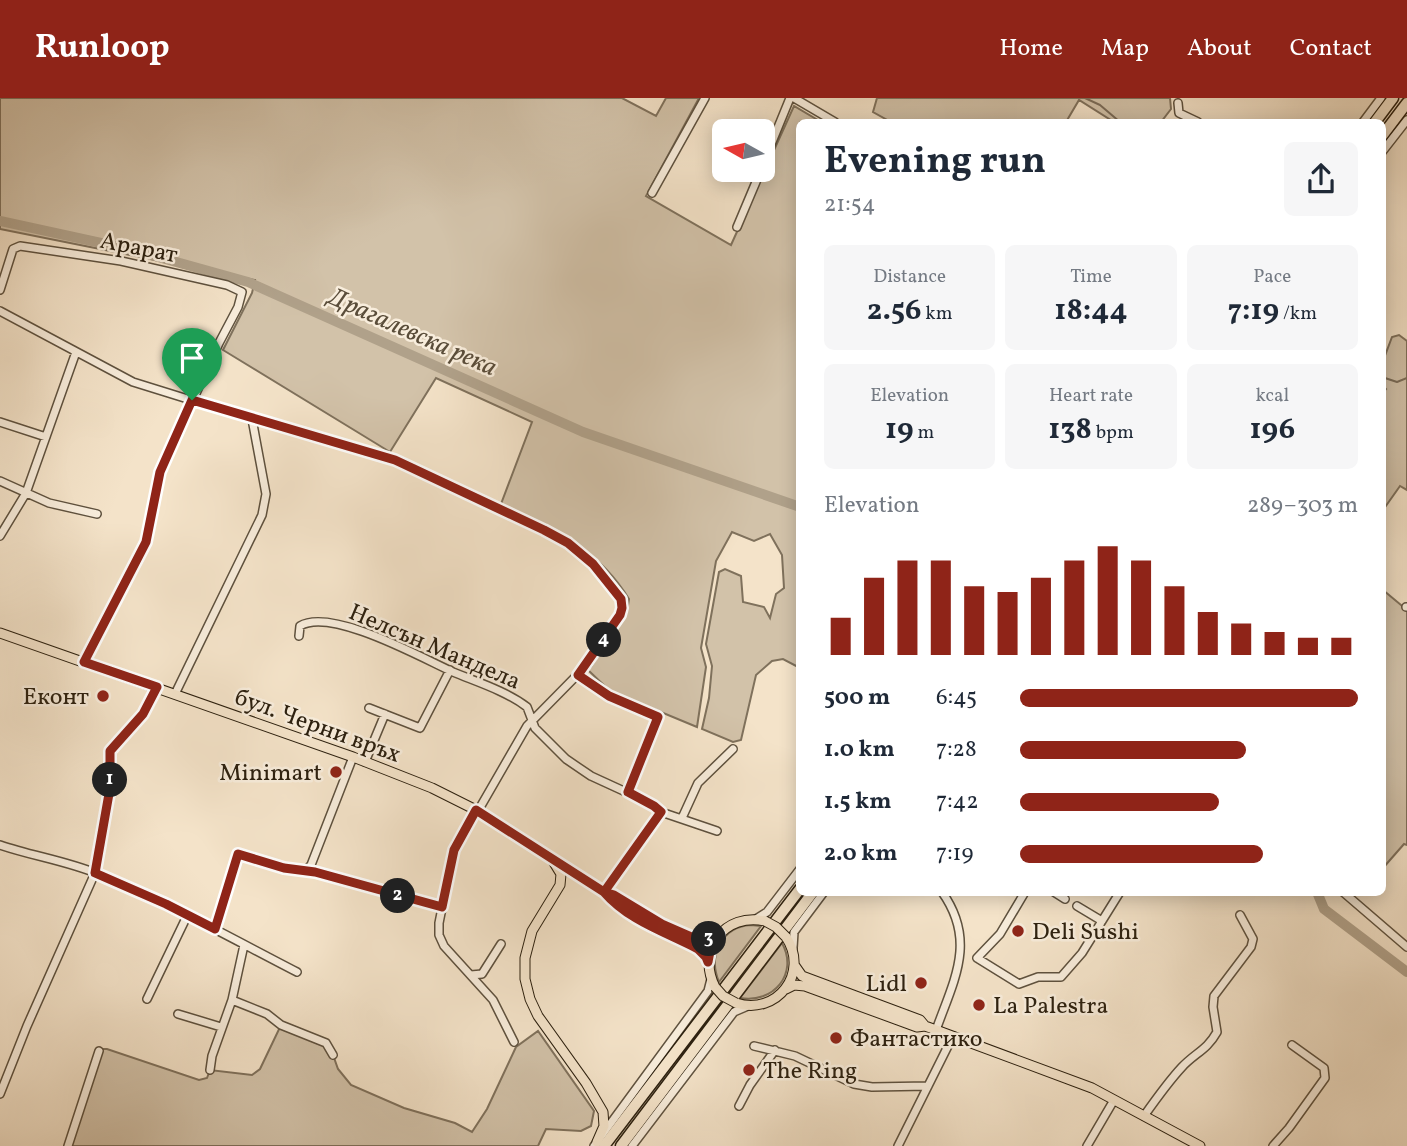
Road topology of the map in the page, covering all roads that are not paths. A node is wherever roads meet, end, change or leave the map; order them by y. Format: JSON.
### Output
{"nodes":[{"id":1,"x":705,"y":98,"type":"edge"},
{"id":2,"x":792,"y":98,"type":"edge"},
{"id":3,"x":1381,"y":98,"type":"edge"},
{"id":4,"x":1393,"y":98,"type":"edge"},
{"id":5,"x":1178,"y":103,"type":"dead end"},
{"id":6,"x":1407,"y":103,"type":"edge"},
{"id":7,"x":830,"y":119,"type":"edge"},
{"id":8,"x":1192,"y":119,"type":"edge"},
{"id":9,"x":1365,"y":119,"type":"edge"},
{"id":10,"x":1377,"y":119,"type":"edge"},
{"id":11,"x":1407,"y":120,"type":"edge"},
{"id":12,"x":1386,"y":131,"type":"edge"},
{"id":13,"x":775,"y":137,"type":"edge"},
{"id":14,"x":1386,"y":147,"type":"edge"},
{"id":15,"x":756,"y":182,"type":"edge"},
{"id":16,"x":652,"y":193,"type":"dead end"},
{"id":17,"x":737,"y":227,"type":"dead end"},
{"id":18,"x":0,"y":290,"type":"edge"},
{"id":19,"x":0,"y":311,"type":"edge"},
{"id":20,"x":76,"y":352,"type":"junction"},
{"id":21,"x":192,"y":400,"type":"junction"},
{"id":22,"x":252,"y":419,"type":"junction"},
{"id":23,"x":0,"y":422,"type":"edge"},
{"id":24,"x":46,"y":437,"type":"junction"},
{"id":25,"x":0,"y":481,"type":"edge"},
{"id":26,"x":26,"y":493,"type":"junction"},
{"id":27,"x":97,"y":514,"type":"dead end"},
{"id":28,"x":0,"y":536,"type":"edge"},
{"id":29,"x":0,"y":633,"type":"edge"},
{"id":30,"x":299,"y":636,"type":"dead end"},
{"id":31,"x":84,"y":662,"type":"junction"},
{"id":32,"x":450,"y":670,"type":"junction"},
{"id":33,"x":578,"y":675,"type":"junction"},
{"id":34,"x":157,"y":687,"type":"junction"},
{"id":35,"x":175,"y":694,"type":"junction"},
{"id":36,"x":369,"y":708,"type":"dead end"},
{"id":37,"x":385,"y":714,"type":"junction"},
{"id":38,"x":533,"y":718,"type":"junction"},
{"id":39,"x":733,"y":749,"type":"dead end"},
{"id":40,"x":353,"y":757,"type":"junction"},
{"id":41,"x":365,"y":762,"type":"junction"},
{"id":42,"x":628,"y":792,"type":"junction"},
{"id":43,"x":477,"y":811,"type":"junction"},
{"id":44,"x":661,"y":812,"type":"junction"},
{"id":45,"x":682,"y":818,"type":"junction"},
{"id":46,"x":717,"y":831,"type":"dead end"},
{"id":47,"x":0,"y":845,"type":"edge"},
{"id":48,"x":550,"y":857,"type":"junction"},
{"id":49,"x":306,"y":869,"type":"junction"},
{"id":50,"x":95,"y":873,"type":"junction"},
{"id":51,"x":796,"y":874,"type":"edge"},
{"id":52,"x":604,"y":892,"type":"junction"},
{"id":53,"x":796,"y":894,"type":"edge"},
{"id":54,"x":810,"y":896,"type":"edge"},
{"id":55,"x":821,"y":896,"type":"edge"},
{"id":56,"x":943,"y":896,"type":"edge"},
{"id":57,"x":1024,"y":896,"type":"edge"},
{"id":58,"x":1060,"y":896,"type":"edge"},
{"id":59,"x":1118,"y":896,"type":"edge"},
{"id":60,"x":1348,"y":896,"type":"edge"},
{"id":61,"x":1065,"y":899,"type":"dead end"},
{"id":62,"x":1077,"y":906,"type":"dead end"},
{"id":63,"x":442,"y":907,"type":"junction"},
{"id":64,"x":1240,"y":915,"type":"dead end"},
{"id":65,"x":187,"y":916,"type":"junction"},
{"id":66,"x":761,"y":920,"type":"junction"},
{"id":67,"x":1102,"y":921,"type":"junction"},
{"id":68,"x":215,"y":929,"type":"junction"},
{"id":69,"x":719,"y":934,"type":"junction"},
{"id":70,"x":1406,"y":943,"type":"edge"},
{"id":71,"x":501,"y":944,"type":"dead end"},
{"id":72,"x":244,"y":945,"type":"junction"},
{"id":73,"x":793,"y":949,"type":"junction"},
{"id":74,"x":977,"y":958,"type":"junction"},
{"id":75,"x":961,"y":961,"type":"junction"},
{"id":76,"x":708,"y":962,"type":"junction"},
{"id":77,"x":795,"y":966,"type":"junction"},
{"id":78,"x":297,"y":972,"type":"dead end"},
{"id":79,"x":471,"y":975,"type":"junction"},
{"id":80,"x":713,"y":983,"type":"junction"},
{"id":81,"x":786,"y":989,"type":"junction"},
{"id":82,"x":147,"y":999,"type":"dead end"},
{"id":83,"x":232,"y":1000,"type":"junction"},
{"id":84,"x":748,"y":1006,"type":"junction"},
{"id":85,"x":177,"y":1014,"type":"dead end"},
{"id":86,"x":925,"y":1026,"type":"junction"},
{"id":87,"x":221,"y":1027,"type":"junction"},
{"id":88,"x":936,"y":1030,"type":"junction"},
{"id":89,"x":953,"y":1036,"type":"junction"},
{"id":90,"x":514,"y":1042,"type":"dead end"},
{"id":91,"x":1292,"y":1045,"type":"dead end"},
{"id":92,"x":754,"y":1046,"type":"dead end"},
{"id":93,"x":775,"y":1050,"type":"junction"},
{"id":94,"x":99,"y":1051,"type":"dead end"},
{"id":95,"x":333,"y":1055,"type":"dead end"},
{"id":96,"x":210,"y":1070,"type":"dead end"},
{"id":97,"x":928,"y":1086,"type":"junction"},
{"id":98,"x":0,"y":1094,"type":"edge"},
{"id":99,"x":1115,"y":1100,"type":"junction"},
{"id":100,"x":739,"y":1106,"type":"dead end"},
{"id":101,"x":1144,"y":1116,"type":"junction"},
{"id":102,"x":598,"y":1145,"type":"edge"},
{"id":103,"x":68,"y":1146,"type":"edge"},
{"id":104,"x":621,"y":1146,"type":"edge"},
{"id":105,"x":632,"y":1146,"type":"edge"},
{"id":106,"x":898,"y":1146,"type":"edge"},
{"id":107,"x":1087,"y":1146,"type":"edge"},
{"id":108,"x":1200,"y":1146,"type":"edge"},
{"id":109,"x":1273,"y":1146,"type":"edge"}],
"edges":[{"from":1,"to":16,"type":"street"},
{"from":2,"to":7,"type":"street"},
{"from":2,"to":13,"type":"street"},
{"from":3,"to":9,"type":"street"},
{"from":4,"to":10,"type":"highway"},
{"from":5,"to":8,"type":"street"},
{"from":6,"to":12,"type":"highway"},
{"from":11,"to":14,"type":"street"},
{"from":15,"to":17,"type":"street"},
{"from":18,"to":21,"type":"street","name":"Арарат"},
{"from":19,"to":20,"type":"street"},
{"from":20,"to":21,"type":"street"},
{"from":20,"to":24,"type":"street"},
{"from":21,"to":22,"type":"street"},
{"from":21,"to":31,"type":"street"},
{"from":22,"to":33,"type":"street"},
{"from":22,"to":35,"type":"street"},
{"from":23,"to":24,"type":"street"},
{"from":24,"to":26,"type":"street"},
{"from":25,"to":26,"type":"street"},
{"from":26,"to":27,"type":"street"},
{"from":26,"to":28,"type":"street"},
{"from":29,"to":31,"type":"main road","name":"бул. Черни връх"},
{"from":30,"to":32,"type":"street","name":"Нелсън Мандела"},
{"from":31,"to":34,"type":"main road","name":"бул. Черни връх"},
{"from":32,"to":37,"type":"street"},
{"from":32,"to":38,"type":"street","name":"Нелсън Мандела"},
{"from":33,"to":38,"type":"street"},
{"from":33,"to":42,"type":"street"},
{"from":34,"to":35,"type":"main road","name":"бул. Черни връх"},
{"from":34,"to":50,"type":"street"},
{"from":35,"to":40,"type":"main road","name":"бул. Черни връх"},
{"from":36,"to":37,"type":"street"},
{"from":37,"to":41,"type":"street"},
{"from":38,"to":42,"type":"street","name":"Нелсън Мандела"},
{"from":38,"to":43,"type":"street"},
{"from":39,"to":45,"type":"street"},
{"from":40,"to":41,"type":"main road","name":"бул. Черни връх"},
{"from":40,"to":49,"type":"street"},
{"from":41,"to":43,"type":"main road","name":"бул. Черни връх"},
{"from":42,"to":44,"type":"street","name":"Нелсън Мандела"},
{"from":43,"to":48,"type":"main road","name":"бул. Черни връх"},
{"from":43,"to":63,"type":"street"},
{"from":44,"to":45,"type":"street","name":"Нелсън Мандела"},
{"from":44,"to":52,"type":"street"},
{"from":45,"to":46,"type":"street","name":"Нелсън Мандела"},
{"from":47,"to":50,"type":"street"},
{"from":48,"to":52,"type":"main road","name":"бул. Черни връх"},
{"from":48,"to":102,"type":"main road"},
{"from":49,"to":63,"type":"street"},
{"from":49,"to":68,"type":"street"},
{"from":50,"to":65,"type":"street"},
{"from":50,"to":98,"type":"street"},
{"from":51,"to":66,"type":"street"},
{"from":52,"to":69,"type":"main road","name":"бул. Черни връх"},
{"from":52,"to":76,"type":"main road","name":"бул. Черни връх"},
{"from":53,"to":102,"type":"highway"},
{"from":54,"to":104,"type":"highway"},
{"from":55,"to":73,"type":"street"},
{"from":56,"to":75,"type":"street"},
{"from":57,"to":74,"type":"street"},
{"from":58,"to":61,"type":"street"},
{"from":59,"to":67,"type":"street"},
{"from":60,"to":70,"type":"street"},
{"from":62,"to":67,"type":"street"},
{"from":63,"to":79,"type":"street"},
{"from":64,"to":101,"type":"street"},
{"from":65,"to":68,"type":"street"},
{"from":65,"to":82,"type":"street"},
{"from":66,"to":69,"type":"main road"},
{"from":66,"to":73,"type":"main road","bridge":true},
{"from":67,"to":74,"type":"street"},
{"from":68,"to":72,"type":"street"},
{"from":69,"to":76,"type":"main road"},
{"from":71,"to":79,"type":"street"},
{"from":72,"to":78,"type":"street"},
{"from":72,"to":83,"type":"street"},
{"from":73,"to":77,"type":"main road"},
{"from":74,"to":75,"type":"street"},
{"from":75,"to":88,"type":"street"},
{"from":76,"to":80,"type":"main road"},
{"from":77,"to":81,"type":"main road"},
{"from":77,"to":86,"type":"main road"},
{"from":79,"to":90,"type":"street"},
{"from":80,"to":84,"type":"main road","bridge":true},
{"from":80,"to":102,"type":"street"},
{"from":81,"to":84,"type":"main road"},
{"from":81,"to":86,"type":"main road"},
{"from":83,"to":87,"type":"street"},
{"from":83,"to":95,"type":"street"},
{"from":84,"to":105,"type":"street"},
{"from":85,"to":87,"type":"street"},
{"from":86,"to":88,"type":"main road"},
{"from":87,"to":96,"type":"street"},
{"from":88,"to":89,"type":"main road"},
{"from":89,"to":97,"type":"street"},
{"from":89,"to":99,"type":"main road"},
{"from":91,"to":109,"type":"street"},
{"from":92,"to":93,"type":"street"},
{"from":93,"to":97,"type":"street"},
{"from":93,"to":100,"type":"street"},
{"from":94,"to":103,"type":"street"},
{"from":97,"to":106,"type":"street"},
{"from":99,"to":101,"type":"main road"},
{"from":99,"to":107,"type":"street"},
{"from":101,"to":108,"type":"main road"}]}
